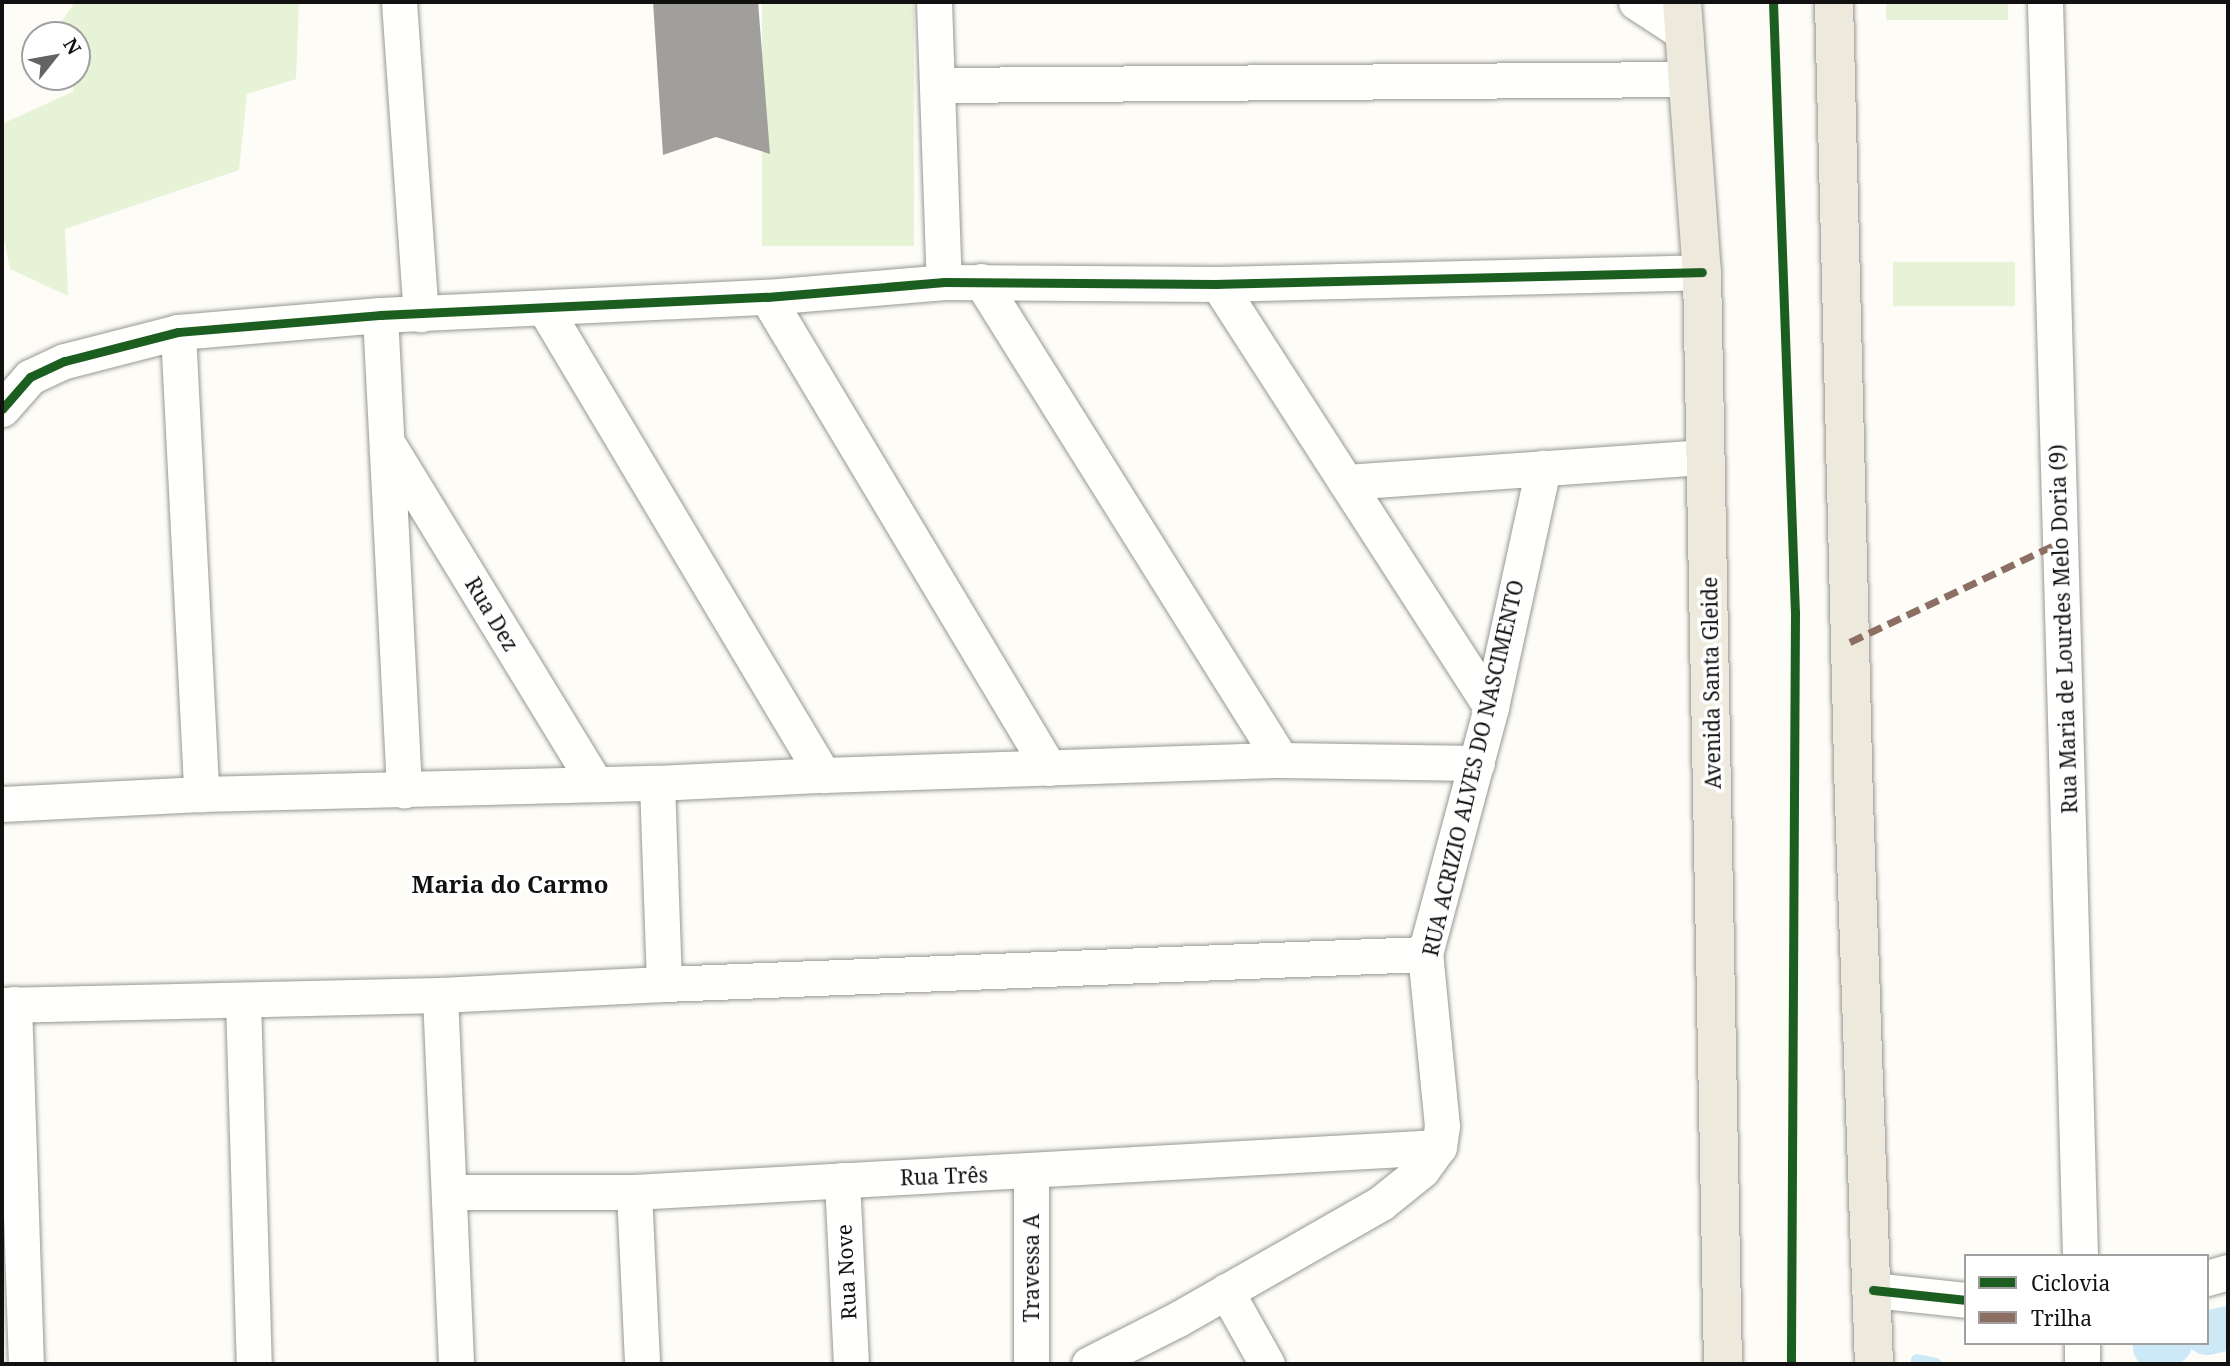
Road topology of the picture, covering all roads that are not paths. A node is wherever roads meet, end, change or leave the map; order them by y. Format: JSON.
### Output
{"nodes":[{"id":1,"x":399,"y":2,"type":"edge"},
{"id":2,"x":934,"y":2,"type":"edge"},
{"id":3,"x":1636,"y":2,"type":"edge"},
{"id":4,"x":1834,"y":2,"type":"edge"},
{"id":5,"x":2045,"y":2,"type":"edge"},
{"id":6,"x":1683,"y":18,"type":"edge"},
{"id":7,"x":1687,"y":79,"type":"junction"},
{"id":8,"x":937,"y":85,"type":"junction"},
{"id":9,"x":1702,"y":272,"type":"junction"},
{"id":10,"x":981,"y":281,"type":"junction"},
{"id":11,"x":944,"y":282,"type":"junction"},
{"id":12,"x":1219,"y":284,"type":"junction"},
{"id":13,"x":767,"y":297,"type":"junction"},
{"id":14,"x":545,"y":309,"type":"junction"},
{"id":15,"x":421,"y":314,"type":"junction"},
{"id":16,"x":380,"y":316,"type":"junction"},
{"id":17,"x":178,"y":332,"type":"junction"},
{"id":18,"x":2,"y":409,"type":"edge"},
{"id":19,"x":388,"y":445,"type":"junction"},
{"id":20,"x":1706,"y":457,"type":"junction"},
{"id":21,"x":1543,"y":468,"type":"junction"},
{"id":22,"x":1346,"y":482,"type":"junction"},
{"id":23,"x":1491,"y":707,"type":"junction"},
{"id":24,"x":1282,"y":760,"type":"junction"},
{"id":25,"x":1477,"y":763,"type":"junction"},
{"id":26,"x":1049,"y":768,"type":"junction"},
{"id":27,"x":823,"y":775,"type":"junction"},
{"id":28,"x":595,"y":783,"type":"junction"},
{"id":29,"x":657,"y":783,"type":"junction"},
{"id":30,"x":404,"y":790,"type":"junction"},
{"id":31,"x":201,"y":794,"type":"junction"},
{"id":32,"x":2,"y":804,"type":"edge"},
{"id":33,"x":1425,"y":954,"type":"junction"},
{"id":34,"x":664,"y":984,"type":"junction"},
{"id":35,"x":440,"y":995,"type":"junction"},
{"id":36,"x":243,"y":1000,"type":"junction"},
{"id":37,"x":8,"y":1005,"type":"edge"},
{"id":38,"x":1439,"y":1147,"type":"junction"},
{"id":39,"x":1031,"y":1172,"type":"junction"},
{"id":40,"x":842,"y":1180,"type":"junction"},
{"id":41,"x":449,"y":1192,"type":"junction"},
{"id":42,"x":634,"y":1192,"type":"junction"},
{"id":43,"x":2080,"y":1254,"type":"edge"},
{"id":44,"x":2228,"y":1272,"type":"edge"},
{"id":45,"x":2209,"y":1277,"type":"edge"},
{"id":46,"x":1873,"y":1290,"type":"junction"},
{"id":47,"x":1226,"y":1291,"type":"junction"},
{"id":48,"x":1964,"y":1300,"type":"edge"},
{"id":49,"x":2082,"y":1345,"type":"edge"},
{"id":50,"x":26,"y":1364,"type":"edge"},
{"id":51,"x":254,"y":1364,"type":"edge"},
{"id":52,"x":456,"y":1364,"type":"edge"},
{"id":53,"x":642,"y":1364,"type":"edge"},
{"id":54,"x":851,"y":1364,"type":"edge"},
{"id":55,"x":1031,"y":1364,"type":"edge"},
{"id":56,"x":1089,"y":1364,"type":"edge"},
{"id":57,"x":1266,"y":1364,"type":"edge"},
{"id":58,"x":1723,"y":1364,"type":"edge"},
{"id":59,"x":1874,"y":1364,"type":"edge"},
{"id":60,"x":2082,"y":1364,"type":"edge"}],
"edges":[{"from":1,"to":15,"type":"street"},
{"from":2,"to":8,"type":"street"},
{"from":3,"to":6,"type":"street"},
{"from":4,"to":46,"type":"main road"},
{"from":5,"to":43,"type":"street","name":"Rua Maria de Lourdes Melo Doria (9)"},
{"from":6,"to":7,"type":"main road","name":"Avenida Santa Gleide"},
{"from":7,"to":8,"type":"street"},
{"from":7,"to":9,"type":"main road","name":"Avenida Santa Gleide"},
{"from":8,"to":11,"type":"street"},
{"from":9,"to":12,"type":"street"},
{"from":9,"to":20,"type":"main road","name":"Avenida Santa Gleide"},
{"from":10,"to":11,"type":"street"},
{"from":10,"to":12,"type":"street"},
{"from":10,"to":24,"type":"street"},
{"from":11,"to":13,"type":"street"},
{"from":12,"to":22,"type":"street"},
{"from":13,"to":14,"type":"street"},
{"from":13,"to":26,"type":"street"},
{"from":14,"to":15,"type":"street"},
{"from":14,"to":27,"type":"street"},
{"from":15,"to":16,"type":"street"},
{"from":16,"to":17,"type":"street"},
{"from":16,"to":19,"type":"street"},
{"from":17,"to":18,"type":"street"},
{"from":17,"to":31,"type":"street"},
{"from":19,"to":28,"type":"street","name":"Rua Dez"},
{"from":19,"to":30,"type":"street"},
{"from":20,"to":21,"type":"street"},
{"from":20,"to":58,"type":"main road","name":"Avenida Santa Gleide"},
{"from":21,"to":22,"type":"street"},
{"from":21,"to":23,"type":"street","name":"RUA ACRIZIO ALVES DO NASCIMENTO"},
{"from":22,"to":23,"type":"street"},
{"from":23,"to":25,"type":"street","name":"RUA ACRIZIO ALVES DO NASCIMENTO"},
{"from":24,"to":25,"type":"street"},
{"from":24,"to":26,"type":"street"},
{"from":25,"to":33,"type":"street","name":"RUA ACRIZIO ALVES DO NASCIMENTO"},
{"from":26,"to":27,"type":"street"},
{"from":27,"to":29,"type":"street"},
{"from":28,"to":29,"type":"street"},
{"from":28,"to":30,"type":"street"},
{"from":29,"to":34,"type":"street"},
{"from":30,"to":31,"type":"street"},
{"from":31,"to":32,"type":"street"},
{"from":33,"to":34,"type":"street"},
{"from":33,"to":38,"type":"street","name":"RUA ACRIZIO ALVES DO NASCIMENTO"},
{"from":34,"to":35,"type":"street"},
{"from":35,"to":36,"type":"street"},
{"from":35,"to":41,"type":"street"},
{"from":36,"to":37,"type":"street"},
{"from":36,"to":51,"type":"street"},
{"from":37,"to":50,"type":"street"},
{"from":38,"to":39,"type":"street","name":"Rua Três"},
{"from":38,"to":47,"type":"street"},
{"from":39,"to":40,"type":"street","name":"Rua Três"},
{"from":39,"to":55,"type":"street","name":"Travessa A"},
{"from":40,"to":42,"type":"street","name":"Rua Três"},
{"from":40,"to":54,"type":"street","name":"Rua Nove"},
{"from":41,"to":42,"type":"street","name":"Rua Três"},
{"from":41,"to":52,"type":"street"},
{"from":42,"to":53,"type":"street"},
{"from":44,"to":45,"type":"street"},
{"from":46,"to":48,"type":"street"},
{"from":46,"to":59,"type":"main road"},
{"from":47,"to":56,"type":"street"},
{"from":47,"to":57,"type":"street"},
{"from":49,"to":60,"type":"street"}]}
